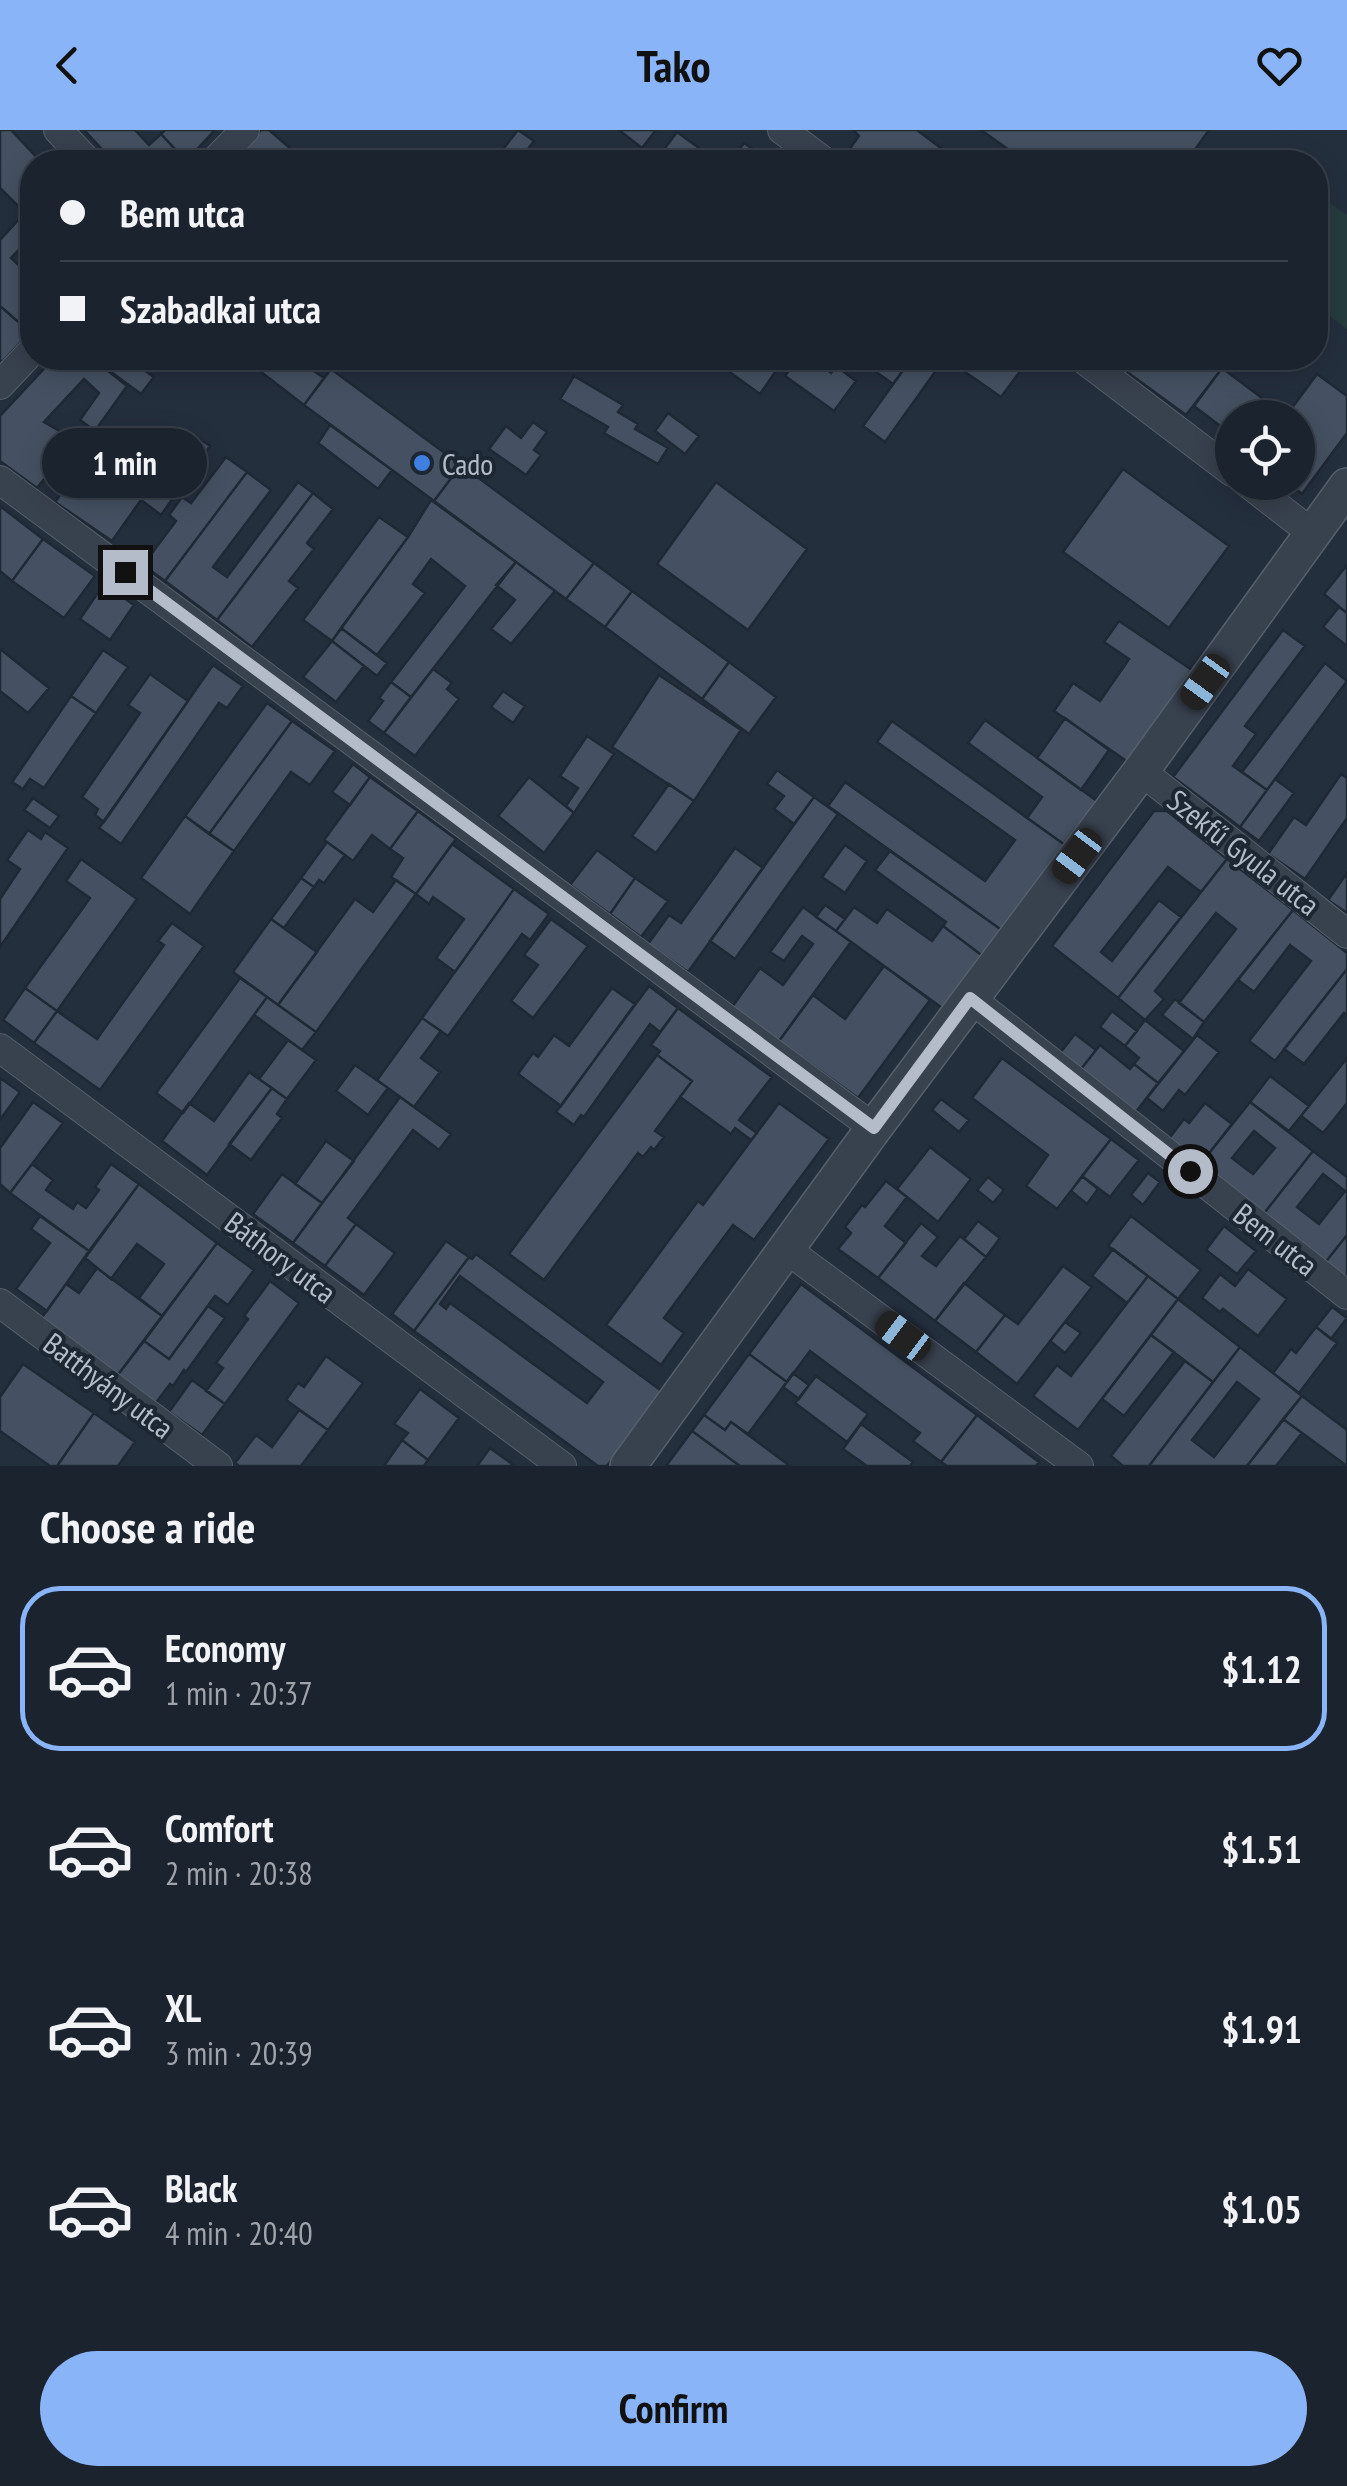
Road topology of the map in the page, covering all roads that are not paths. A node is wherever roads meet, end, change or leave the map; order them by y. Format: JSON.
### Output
{"nodes":[{"id":1,"x":58,"y":130,"type":"edge"},
{"id":2,"x":245,"y":130,"type":"edge"},
{"id":3,"x":782,"y":130,"type":"edge"},
{"id":4,"x":77,"y":150,"type":"edge"},
{"id":5,"x":226,"y":150,"type":"edge"},
{"id":6,"x":809,"y":150,"type":"edge"},
{"id":7,"x":20,"y":364,"type":"edge"},
{"id":8,"x":1098,"y":370,"type":"edge"},
{"id":9,"x":0,"y":385,"type":"edge"},
{"id":10,"x":1215,"y":459,"type":"edge"},
{"id":11,"x":0,"y":480,"type":"edge"},
{"id":12,"x":1347,"y":486,"type":"edge"},
{"id":13,"x":1269,"y":500,"type":"edge"},
{"id":14,"x":1312,"y":533,"type":"junction"},
{"id":15,"x":1141,"y":771,"type":"junction"},
{"id":16,"x":1347,"y":934,"type":"edge"},
{"id":17,"x":970,"y":998,"type":"junction"},
{"id":18,"x":0,"y":1048,"type":"edge"},
{"id":19,"x":874,"y":1128,"type":"junction"},
{"id":20,"x":786,"y":1248,"type":"junction"},
{"id":21,"x":1347,"y":1295,"type":"edge"},
{"id":22,"x":0,"y":1303,"type":"edge"},
{"id":23,"x":218,"y":1466,"type":"edge"},
{"id":24,"x":562,"y":1466,"type":"edge"},
{"id":25,"x":628,"y":1466,"type":"edge"},
{"id":26,"x":1078,"y":1466,"type":"edge"}],
"edges":[{"from":1,"to":4,"type":"street"},
{"from":2,"to":5,"type":"street"},
{"from":3,"to":6,"type":"street"},
{"from":7,"to":9,"type":"street"},
{"from":8,"to":10,"type":"street"},
{"from":11,"to":19,"type":"street"},
{"from":12,"to":14,"type":"street"},
{"from":13,"to":14,"type":"street"},
{"from":14,"to":15,"type":"street"},
{"from":15,"to":16,"type":"street","name":"Szekfű Gyula utca"},
{"from":15,"to":17,"type":"street"},
{"from":17,"to":19,"type":"street"},
{"from":17,"to":21,"type":"street","name":"Bem utca"},
{"from":18,"to":24,"type":"street","name":"Báthory utca"},
{"from":19,"to":20,"type":"street"},
{"from":20,"to":25,"type":"street"},
{"from":20,"to":26,"type":"street"},
{"from":22,"to":23,"type":"street","name":"Batthyány utca"}]}
